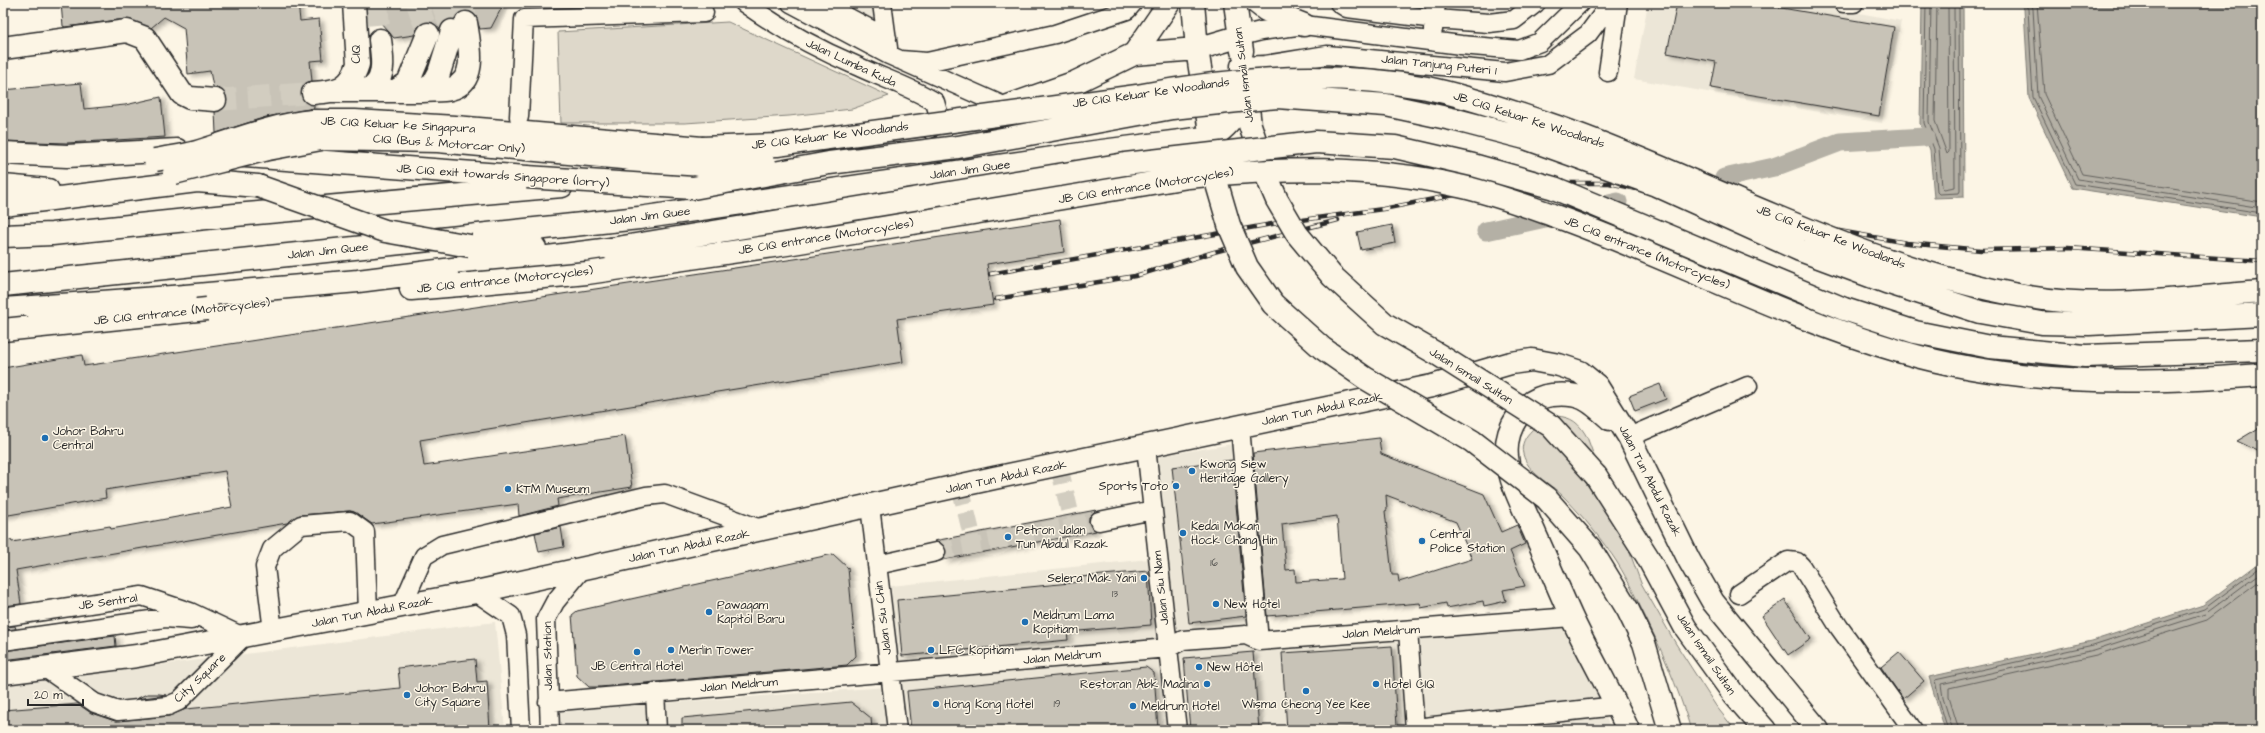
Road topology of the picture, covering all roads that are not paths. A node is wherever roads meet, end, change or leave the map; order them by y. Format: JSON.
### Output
{"nodes":[{"id":1,"x":354,"y":3,"type":"edge"},
{"id":2,"x":699,"y":3,"type":"edge"},
{"id":3,"x":744,"y":3,"type":"edge"},
{"id":4,"x":791,"y":3,"type":"edge"},
{"id":5,"x":821,"y":3,"type":"edge"},
{"id":6,"x":882,"y":3,"type":"edge"},
{"id":7,"x":1133,"y":3,"type":"edge"},
{"id":8,"x":1169,"y":3,"type":"edge"},
{"id":9,"x":1193,"y":3,"type":"edge"},
{"id":10,"x":1235,"y":3,"type":"edge"},
{"id":11,"x":1257,"y":3,"type":"edge"},
{"id":12,"x":1339,"y":3,"type":"edge"},
{"id":13,"x":1536,"y":3,"type":"edge"},
{"id":14,"x":1580,"y":3,"type":"edge"},
{"id":15,"x":1611,"y":3,"type":"edge"},
{"id":16,"x":1618,"y":3,"type":"edge"},
{"id":17,"x":1843,"y":3,"type":"edge"},
{"id":18,"x":1854,"y":3,"type":"edge"},
{"id":19,"x":1436,"y":11,"type":"edge"},
{"id":20,"x":824,"y":22,"type":"junction"},
{"id":21,"x":1304,"y":26,"type":"junction"},
{"id":22,"x":459,"y":27,"type":"tunnel mouth"},
{"id":23,"x":428,"y":34,"type":"tunnel mouth"},
{"id":24,"x":1241,"y":36,"type":"junction"},
{"id":25,"x":380,"y":40,"type":"tunnel mouth"},
{"id":26,"x":1431,"y":41,"type":"junction"},
{"id":27,"x":3,"y":48,"type":"edge"},
{"id":28,"x":1197,"y":49,"type":"junction"},
{"id":29,"x":892,"y":51,"type":"junction"},
{"id":30,"x":1134,"y":54,"type":"junction"},
{"id":31,"x":1304,"y":59,"type":"junction"},
{"id":32,"x":1242,"y":66,"type":"junction"},
{"id":33,"x":1608,"y":72,"type":"dead end"},
{"id":34,"x":1076,"y":82,"type":"junction"},
{"id":35,"x":361,"y":91,"type":"junction"},
{"id":36,"x":395,"y":91,"type":"junction"},
{"id":37,"x":215,"y":100,"type":"tunnel mouth"},
{"id":38,"x":1006,"y":107,"type":"junction"},
{"id":39,"x":519,"y":117,"type":"dead end"},
{"id":40,"x":1250,"y":125,"type":"junction"},
{"id":41,"x":930,"y":129,"type":"junction"},
{"id":42,"x":1212,"y":137,"type":"junction"},
{"id":43,"x":1164,"y":143,"type":"junction"},
{"id":44,"x":702,"y":148,"type":"joint"},
{"id":45,"x":811,"y":149,"type":"junction"},
{"id":46,"x":3,"y":153,"type":"edge"},
{"id":47,"x":1082,"y":153,"type":"junction"},
{"id":48,"x":829,"y":163,"type":"junction"},
{"id":49,"x":3,"y":164,"type":"edge"},
{"id":50,"x":1216,"y":178,"type":"junction"},
{"id":51,"x":3,"y":186,"type":"edge"},
{"id":52,"x":49,"y":190,"type":"junction"},
{"id":53,"x":817,"y":192,"type":"junction"},
{"id":54,"x":3,"y":196,"type":"edge"},
{"id":55,"x":3,"y":205,"type":"edge"},
{"id":56,"x":3,"y":236,"type":"edge"},
{"id":57,"x":611,"y":249,"type":"junction"},
{"id":58,"x":62,"y":279,"type":"junction"},
{"id":59,"x":3,"y":285,"type":"edge"},
{"id":60,"x":2262,"y":292,"type":"edge"},
{"id":61,"x":3,"y":305,"type":"edge"},
{"id":62,"x":33,"y":307,"type":"junction"},
{"id":63,"x":3,"y":309,"type":"edge"},
{"id":64,"x":2262,"y":315,"type":"edge"},
{"id":65,"x":3,"y":330,"type":"edge"},
{"id":66,"x":2262,"y":350,"type":"edge"},
{"id":67,"x":2262,"y":375,"type":"edge"},
{"id":68,"x":1748,"y":386,"type":"dead end"},
{"id":69,"x":1240,"y":427,"type":"junction"},
{"id":70,"x":1629,"y":436,"type":"junction"},
{"id":71,"x":1146,"y":447,"type":"junction"},
{"id":72,"x":870,"y":506,"type":"junction"},
{"id":73,"x":1153,"y":510,"type":"junction"},
{"id":74,"x":1099,"y":520,"type":"tunnel mouth"},
{"id":75,"x":763,"y":530,"type":"junction"},
{"id":76,"x":936,"y":552,"type":"tunnel mouth"},
{"id":77,"x":877,"y":565,"type":"junction"},
{"id":78,"x":582,"y":569,"type":"junction"},
{"id":79,"x":476,"y":592,"type":"junction"},
{"id":80,"x":1739,"y":594,"type":"dead end"},
{"id":81,"x":402,"y":606,"type":"junction"},
{"id":82,"x":368,"y":612,"type":"junction"},
{"id":83,"x":3,"y":617,"type":"edge"},
{"id":84,"x":1572,"y":617,"type":"junction"},
{"id":85,"x":210,"y":622,"type":"junction"},
{"id":86,"x":1408,"y":630,"type":"junction"},
{"id":87,"x":273,"y":631,"type":"junction"},
{"id":88,"x":243,"y":637,"type":"junction"},
{"id":89,"x":3,"y":641,"type":"edge"},
{"id":90,"x":1260,"y":642,"type":"junction"},
{"id":91,"x":1168,"y":648,"type":"junction"},
{"id":92,"x":45,"y":668,"type":"junction"},
{"id":93,"x":890,"y":672,"type":"junction"},
{"id":94,"x":3,"y":673,"type":"edge"},
{"id":95,"x":655,"y":692,"type":"junction"},
{"id":96,"x":1734,"y":696,"type":"junction"},
{"id":97,"x":548,"y":702,"type":"junction"},
{"id":98,"x":1617,"y":706,"type":"junction"},
{"id":99,"x":1415,"y":729,"type":"edge"},
{"id":100,"x":521,"y":730,"type":"edge"},
{"id":101,"x":550,"y":730,"type":"edge"},
{"id":102,"x":657,"y":730,"type":"edge"},
{"id":103,"x":896,"y":730,"type":"edge"},
{"id":104,"x":1177,"y":730,"type":"edge"},
{"id":105,"x":1628,"y":730,"type":"edge"},
{"id":106,"x":1670,"y":730,"type":"edge"},
{"id":107,"x":1755,"y":730,"type":"edge"},
{"id":108,"x":1765,"y":730,"type":"edge"},
{"id":109,"x":1818,"y":730,"type":"edge"},
{"id":110,"x":1913,"y":730,"type":"edge"}],
"edges":[{"from":1,"to":35,"type":"main road","name":"CIQ"},
{"from":2,"to":39,"type":"street"},
{"from":3,"to":41,"type":"street","name":"Jalan Lumba Kuda"},
{"from":4,"to":20,"type":"street","name":"Jalan Lumba Kuda"},
{"from":5,"to":20,"type":"street"},
{"from":5,"to":29,"type":"street"},
{"from":6,"to":29,"type":"street"},
{"from":7,"to":29,"type":"street","name":"Jalan Lumba Kuda"},
{"from":8,"to":30,"type":"main road"},
{"from":9,"to":28,"type":"main road"},
{"from":10,"to":24,"type":"main road","name":"Jalan Ismail Sultan"},
{"from":11,"to":21,"type":"main road"},
{"from":12,"to":19,"type":"street"},
{"from":13,"to":19,"type":"street"},
{"from":14,"to":26,"type":"street","name":"Jalan Tanjung Puteri 1"},
{"from":15,"to":31,"type":"street","name":"Jalan Tanjung Puteri 1"},
{"from":16,"to":33,"type":"street"},
{"from":17,"to":18,"type":"street"},
{"from":19,"to":26,"type":"street"},
{"from":20,"to":29,"type":"street","name":"Jalan Lumba Kuda"},
{"from":21,"to":24,"type":"street","name":"Jalan Tanjung Puteri 1"},
{"from":21,"to":26,"type":"street","name":"Jalan Tanjung Puteri 1"},
{"from":22,"to":36,"type":"main road","name":"CIQ"},
{"from":23,"to":36,"type":"main road"},
{"from":24,"to":28,"type":"main road"},
{"from":24,"to":32,"type":"main road","name":"Jalan Ismail Sultan"},
{"from":25,"to":35,"type":"main road","name":"CIQ"},
{"from":27,"to":37,"type":"main road"},
{"from":28,"to":30,"type":"main road"},
{"from":28,"to":42,"type":"main road"},
{"from":29,"to":38,"type":"street","name":"Jalan Lumba Kuda"},
{"from":30,"to":34,"type":"main road"},
{"from":31,"to":32,"type":"street","name":"Jalan Tanjung Puteri 1"},
{"from":31,"to":40,"type":"street"},
{"from":32,"to":40,"type":"main road","name":"Jalan Ismail Sultan"},
{"from":32,"to":42,"type":"main road"},
{"from":34,"to":38,"type":"main road"},
{"from":34,"to":47,"type":"main road"},
{"from":35,"to":36,"type":"main road","name":"CIQ"},
{"from":38,"to":41,"type":"main road"},
{"from":40,"to":96,"type":"main road","name":"Jalan Ismail Sultan","bridge":true},
{"from":41,"to":45,"type":"main road"},
{"from":42,"to":43,"type":"main road","name":"Jalan Jim Quee"},
{"from":42,"to":50,"type":"main road"},
{"from":43,"to":47,"type":"main road","name":"Jalan Jim Quee"},
{"from":43,"to":50,"type":"main road"},
{"from":44,"to":49,"type":"main road","name":"JB CIQ Keluar ke Singapura","bridge":true},
{"from":44,"to":60,"type":"main road","name":"JB CIQ Keluar Ke Woodlands","bridge":true},
{"from":45,"to":53,"type":"main road"},
{"from":45,"to":56,"type":"main road"},
{"from":46,"to":48,"type":"main road","name":"JB CIQ exit towards Singapore (lorry)","bridge":true},
{"from":47,"to":53,"type":"main road","name":"Jalan Jim Quee"},
{"from":48,"to":52,"type":"main road","name":"CIQ (Bus & Motorcar Only)","bridge":true},
{"from":48,"to":64,"type":"main road","bridge":true},
{"from":50,"to":106,"type":"main road","bridge":true},
{"from":51,"to":52,"type":"main road","name":"CIQ (Bus & Motorcar Only)"},
{"from":52,"to":54,"type":"street"},
{"from":53,"to":58,"type":"main road","name":"Jalan Jim Quee"},
{"from":55,"to":57,"type":"main road","bridge":true},
{"from":57,"to":62,"type":"main road","bridge":true},
{"from":57,"to":66,"type":"main road","bridge":true},
{"from":58,"to":59,"type":"main road","name":"Jalan Jim Quee"},
{"from":58,"to":65,"type":"street"},
{"from":61,"to":62,"type":"street"},
{"from":62,"to":63,"type":"main road"},
{"from":65,"to":67,"type":"main road","name":"JB CIQ entrance (Motorcycles)","bridge":true},
{"from":68,"to":70,"type":"street"},
{"from":69,"to":70,"type":"main road","name":"Jalan Tun Abdul Razak"},
{"from":69,"to":71,"type":"main road","name":"Jalan Tun Abdul Razak"},
{"from":69,"to":90,"type":"street"},
{"from":70,"to":84,"type":"main road"},
{"from":70,"to":109,"type":"main road","name":"Jalan Tun Abdul Razak"},
{"from":71,"to":72,"type":"main road","name":"Jalan Tun Abdul Razak"},
{"from":71,"to":73,"type":"street","name":"Jalan Siu Nam"},
{"from":72,"to":75,"type":"main road","name":"Jalan Tun Abdul Razak"},
{"from":72,"to":77,"type":"street","name":"Jalan Siu Chin"},
{"from":73,"to":74,"type":"street"},
{"from":73,"to":91,"type":"street","name":"Jalan Siu Nam"},
{"from":75,"to":78,"type":"main road","name":"Jalan Tun Abdul Razak"},
{"from":75,"to":81,"type":"street"},
{"from":76,"to":77,"type":"street"},
{"from":77,"to":93,"type":"street","name":"Jalan Siu Chin"},
{"from":78,"to":79,"type":"main road","name":"Jalan Tun Abdul Razak"},
{"from":78,"to":97,"type":"street","name":"Jalan Station"},
{"from":79,"to":81,"type":"main road","name":"Jalan Tun Abdul Razak"},
{"from":79,"to":100,"type":"street"},
{"from":80,"to":110,"type":"street"},
{"from":81,"to":82,"type":"main road","name":"Jalan Tun Abdul Razak"},
{"from":82,"to":87,"type":"main road","name":"Jalan Tun Abdul Razak"},
{"from":82,"to":87,"type":"street"},
{"from":83,"to":85,"type":"street","name":"JB Sentral"},
{"from":84,"to":86,"type":"street","name":"Jalan Meldrum"},
{"from":84,"to":98,"type":"main road"},
{"from":85,"to":88,"type":"street","name":"JB Sentral"},
{"from":85,"to":89,"type":"street","name":"JB Sentral"},
{"from":86,"to":90,"type":"street","name":"Jalan Meldrum"},
{"from":86,"to":99,"type":"street"},
{"from":87,"to":88,"type":"main road","name":"Jalan Tun Abdul Razak"},
{"from":88,"to":92,"type":"main road","name":"Jalan Tun Abdul Razak"},
{"from":88,"to":92,"type":"street","name":"City Square"},
{"from":90,"to":91,"type":"street","name":"Jalan Meldrum"},
{"from":91,"to":93,"type":"street","name":"Jalan Meldrum"},
{"from":91,"to":104,"type":"street","name":"Jalan Siu Nam"},
{"from":92,"to":94,"type":"main road","name":"Jalan Tun Abdul Razak"},
{"from":93,"to":95,"type":"street","name":"Jalan Meldrum"},
{"from":93,"to":103,"type":"street","name":"Jalan Siu Chin"},
{"from":95,"to":97,"type":"street","name":"Jalan Meldrum"},
{"from":95,"to":102,"type":"street"},
{"from":96,"to":107,"type":"main road"},
{"from":96,"to":108,"type":"main road","name":"Jalan Ismail Sultan"},
{"from":97,"to":101,"type":"street","name":"Jalan Station"},
{"from":98,"to":99,"type":"street"},
{"from":98,"to":105,"type":"main road"}]}
